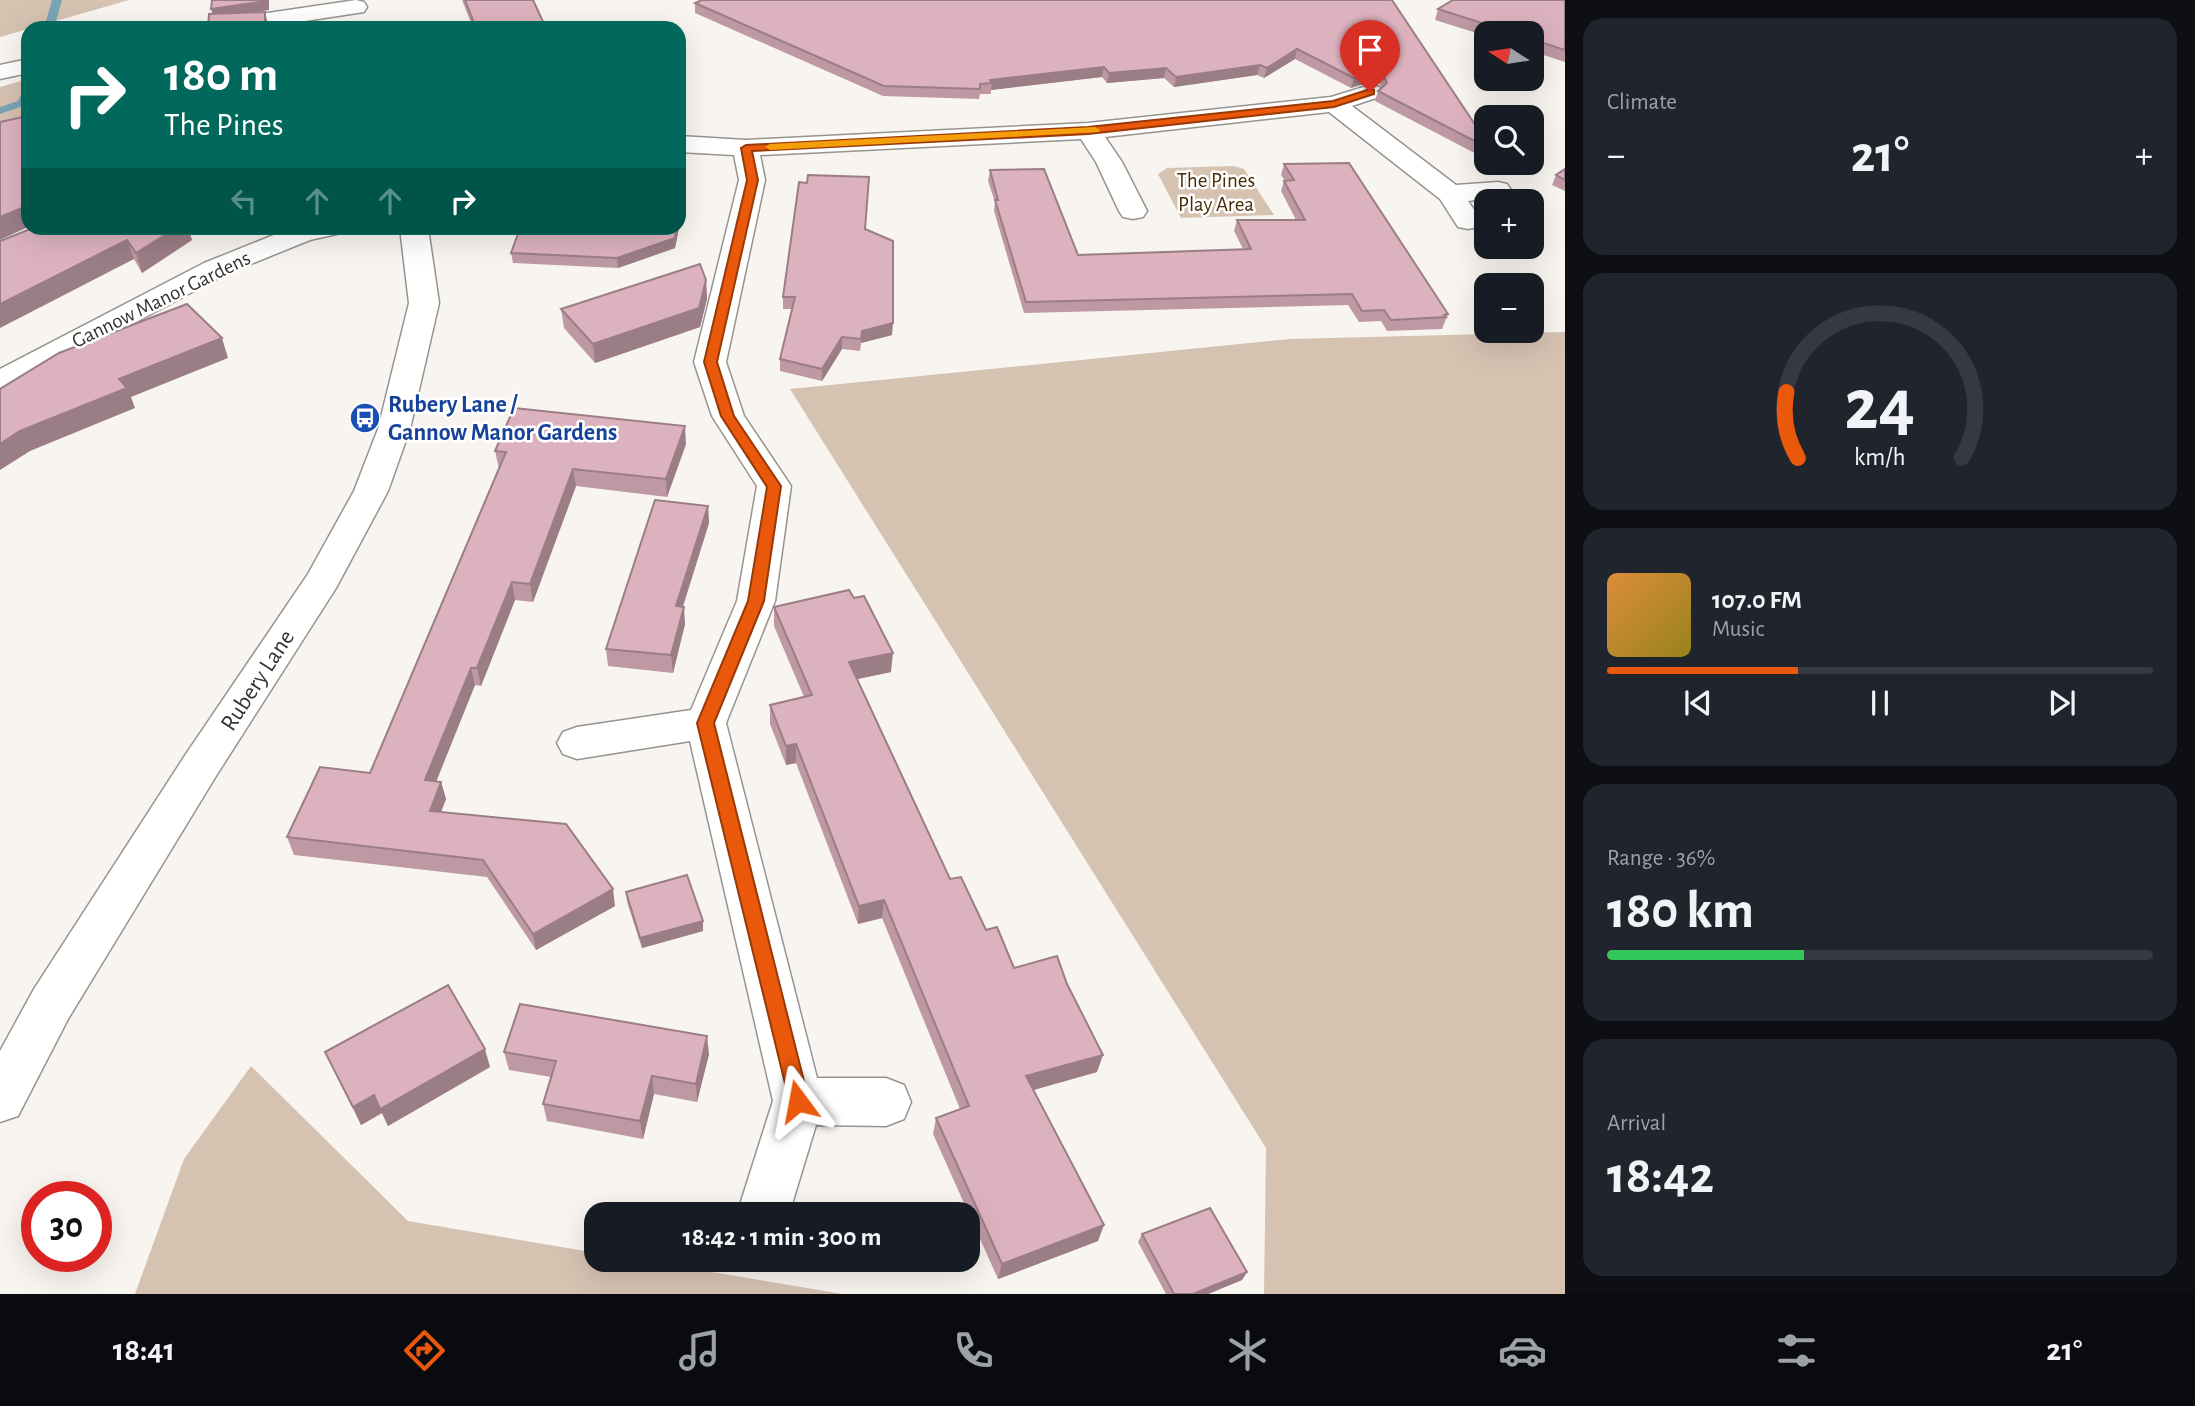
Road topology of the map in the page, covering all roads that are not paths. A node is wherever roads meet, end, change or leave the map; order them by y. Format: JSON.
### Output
{"nodes":[{"id":1,"x":359,"y":4,"type":"edge"},
{"id":2,"x":375,"y":20,"type":"dead end"},
{"id":3,"x":256,"y":21,"type":"edge"},
{"id":4,"x":21,"y":67,"type":"edge"},
{"id":5,"x":0,"y":72,"type":"edge"},
{"id":6,"x":1370,"y":92,"type":"dead end"},
{"id":7,"x":1334,"y":104,"type":"junction"},
{"id":8,"x":1088,"y":131,"type":"junction"},
{"id":9,"x":686,"y":144,"type":"edge"},
{"id":10,"x":746,"y":148,"type":"junction"},
{"id":11,"x":1474,"y":192,"type":"edge"},
{"id":12,"x":1450,"y":194,"type":"junction"},
{"id":13,"x":1133,"y":211,"type":"dead end"},
{"id":14,"x":1468,"y":222,"type":"dead end"},
{"id":15,"x":297,"y":235,"type":"edge"},
{"id":16,"x":415,"y":235,"type":"edge"},
{"id":17,"x":0,"y":382,"type":"edge"},
{"id":18,"x":706,"y":723,"type":"junction"},
{"id":19,"x":577,"y":743,"type":"dead end"},
{"id":20,"x":0,"y":1099,"type":"edge"},
{"id":21,"x":798,"y":1101,"type":"junction"},
{"id":22,"x":886,"y":1102,"type":"dead end"},
{"id":23,"x":766,"y":1202,"type":"edge"}],
"edges":[{"from":1,"to":2,"type":"street"},
{"from":1,"to":3,"type":"street"},
{"from":4,"to":5,"type":"street"},
{"from":6,"to":7,"type":"street"},
{"from":7,"to":8,"type":"street"},
{"from":7,"to":12,"type":"street"},
{"from":8,"to":10,"type":"street"},
{"from":8,"to":13,"type":"street"},
{"from":9,"to":10,"type":"street"},
{"from":10,"to":18,"type":"street"},
{"from":11,"to":12,"type":"street"},
{"from":12,"to":14,"type":"street"},
{"from":15,"to":17,"type":"street","name":"Gannow Manor Gardens"},
{"from":16,"to":20,"type":"street","name":"Rubery Lane"},
{"from":18,"to":19,"type":"street"},
{"from":18,"to":21,"type":"street"},
{"from":21,"to":22,"type":"street"},
{"from":21,"to":23,"type":"street"}]}
